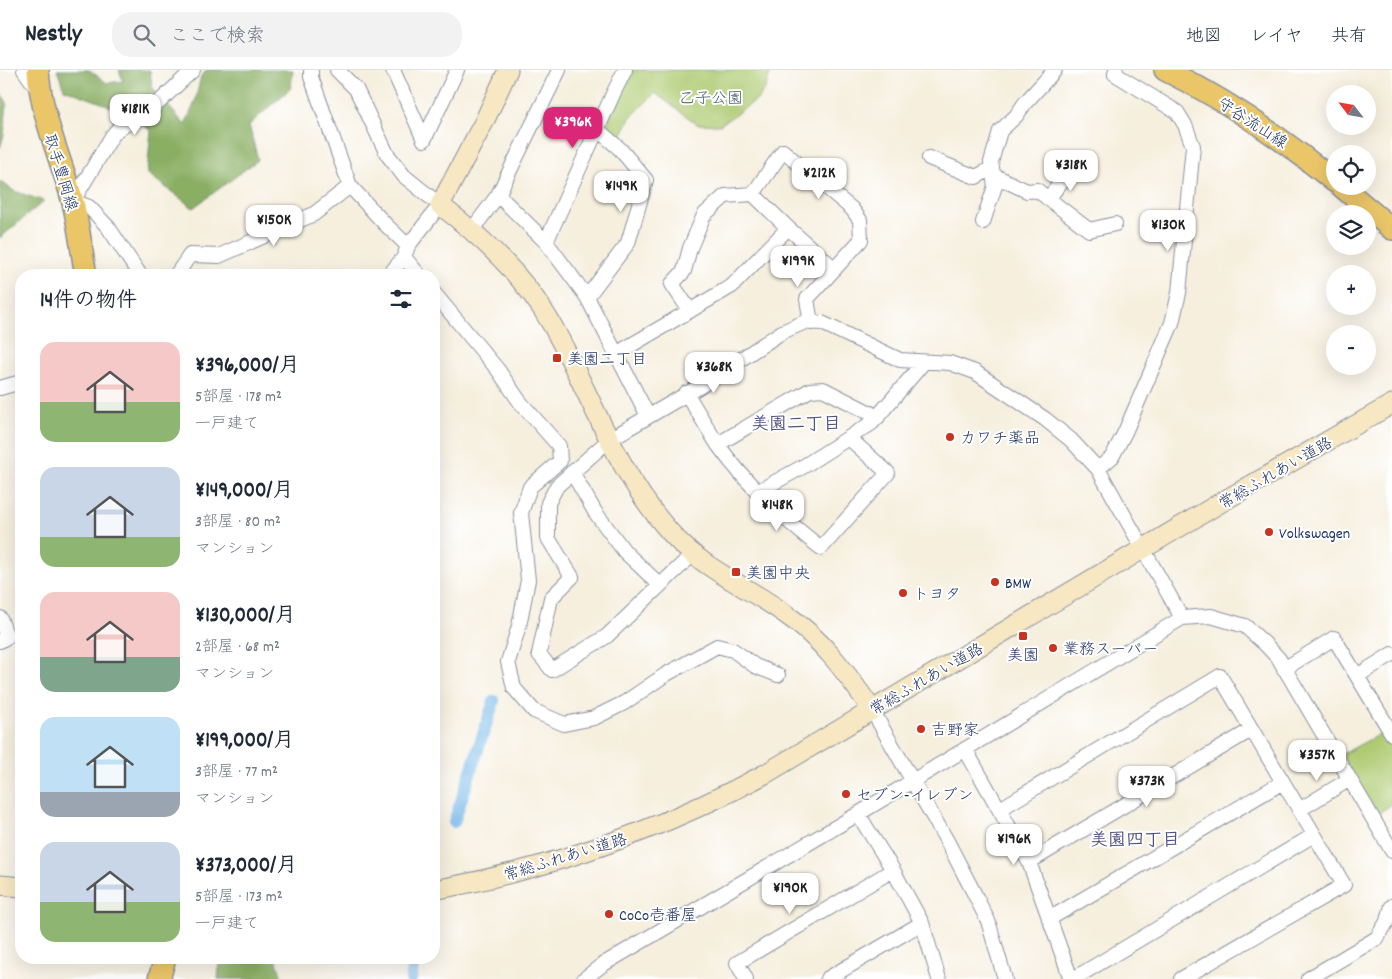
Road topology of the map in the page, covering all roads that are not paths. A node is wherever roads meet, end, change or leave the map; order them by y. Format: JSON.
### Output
{"nodes":[{"id":1,"x":24,"y":70,"type":"edge"},
{"id":2,"x":38,"y":70,"type":"edge"},
{"id":3,"x":193,"y":70,"type":"edge"},
{"id":4,"x":311,"y":70,"type":"edge"},
{"id":5,"x":337,"y":70,"type":"edge"},
{"id":6,"x":393,"y":70,"type":"edge"},
{"id":7,"x":457,"y":70,"type":"edge"},
{"id":8,"x":508,"y":70,"type":"edge"},
{"id":9,"x":559,"y":70,"type":"edge"},
{"id":10,"x":626,"y":70,"type":"edge"},
{"id":11,"x":1056,"y":70,"type":"edge"},
{"id":12,"x":1165,"y":70,"type":"edge"},
{"id":13,"x":1111,"y":71,"type":"edge"},
{"id":14,"x":39,"y":91,"type":"junction"},
{"id":15,"x":598,"y":130,"type":"junction"},
{"id":16,"x":929,"y":158,"type":"dead end"},
{"id":17,"x":1072,"y":168,"type":"dead end"},
{"id":18,"x":992,"y":171,"type":"junction"},
{"id":19,"x":1326,"y":174,"type":"edge"},
{"id":20,"x":350,"y":186,"type":"junction"},
{"id":21,"x":753,"y":194,"type":"junction"},
{"id":22,"x":498,"y":195,"type":"junction"},
{"id":23,"x":1352,"y":195,"type":"edge"},
{"id":24,"x":1048,"y":199,"type":"junction"},
{"id":25,"x":73,"y":201,"type":"junction"},
{"id":26,"x":440,"y":205,"type":"junction"},
{"id":27,"x":983,"y":222,"type":"dead end"},
{"id":28,"x":1115,"y":224,"type":"dead end"},
{"id":29,"x":788,"y":228,"type":"junction"},
{"id":30,"x":1392,"y":229,"type":"edge"},
{"id":31,"x":472,"y":230,"type":"junction"},
{"id":32,"x":546,"y":242,"type":"junction"},
{"id":33,"x":406,"y":252,"type":"junction"},
{"id":34,"x":85,"y":269,"type":"edge"},
{"id":35,"x":136,"y":269,"type":"edge"},
{"id":36,"x":180,"y":269,"type":"edge"},
{"id":37,"x":393,"y":269,"type":"edge"},
{"id":38,"x":416,"y":269,"type":"edge"},
{"id":39,"x":835,"y":269,"type":"junction"},
{"id":40,"x":587,"y":297,"type":"junction"},
{"id":41,"x":440,"y":300,"type":"edge"},
{"id":42,"x":690,"y":311,"type":"junction"},
{"id":43,"x":811,"y":322,"type":"junction"},
{"id":44,"x":616,"y":354,"type":"junction"},
{"id":45,"x":924,"y":362,"type":"junction"},
{"id":46,"x":15,"y":384,"type":"edge"},
{"id":47,"x":0,"y":388,"type":"edge"},
{"id":48,"x":686,"y":393,"type":"junction"},
{"id":49,"x":1392,"y":404,"type":"edge"},
{"id":50,"x":648,"y":416,"type":"junction"},
{"id":51,"x":878,"y":417,"type":"junction"},
{"id":52,"x":849,"y":438,"type":"junction"},
{"id":53,"x":610,"y":439,"type":"junction"},
{"id":54,"x":718,"y":444,"type":"junction"},
{"id":55,"x":1098,"y":469,"type":"junction"},
{"id":56,"x":572,"y":472,"type":"junction"},
{"id":57,"x":757,"y":492,"type":"junction"},
{"id":58,"x":1144,"y":549,"type":"junction"},
{"id":59,"x":694,"y":554,"type":"junction"},
{"id":60,"x":660,"y":585,"type":"junction"},
{"id":61,"x":0,"y":618,"type":"edge"},
{"id":62,"x":1182,"y":618,"type":"junction"},
{"id":63,"x":0,"y":641,"type":"edge"},
{"id":64,"x":1392,"y":654,"type":"edge"},
{"id":65,"x":1284,"y":669,"type":"junction"},
{"id":66,"x":778,"y":675,"type":"dead end"},
{"id":67,"x":1357,"y":676,"type":"junction"},
{"id":68,"x":872,"y":710,"type":"junction"},
{"id":69,"x":1252,"y":730,"type":"junction"},
{"id":70,"x":1391,"y":730,"type":"edge"},
{"id":71,"x":965,"y":749,"type":"junction"},
{"id":72,"x":1350,"y":779,"type":"junction"},
{"id":73,"x":912,"y":780,"type":"junction"},
{"id":74,"x":1283,"y":782,"type":"junction"},
{"id":75,"x":1000,"y":809,"type":"junction"},
{"id":76,"x":1299,"y":810,"type":"junction"},
{"id":77,"x":858,"y":814,"type":"junction"},
{"id":78,"x":1314,"y":835,"type":"junction"},
{"id":79,"x":1392,"y":851,"type":"edge"},
{"id":80,"x":1029,"y":862,"type":"junction"},
{"id":81,"x":893,"y":870,"type":"junction"},
{"id":82,"x":0,"y":885,"type":"edge"},
{"id":83,"x":15,"y":886,"type":"edge"},
{"id":84,"x":440,"y":889,"type":"edge"},
{"id":85,"x":1392,"y":906,"type":"edge"},
{"id":86,"x":1049,"y":919,"type":"junction"},
{"id":87,"x":1390,"y":921,"type":"edge"},
{"id":88,"x":922,"y":922,"type":"junction"},
{"id":89,"x":163,"y":964,"type":"edge"},
{"id":90,"x":159,"y":979,"type":"edge"},
{"id":91,"x":584,"y":979,"type":"edge"},
{"id":92,"x":746,"y":979,"type":"edge"},
{"id":93,"x":827,"y":979,"type":"edge"},
{"id":94,"x":939,"y":979,"type":"edge"},
{"id":95,"x":1005,"y":979,"type":"edge"},
{"id":96,"x":1072,"y":979,"type":"edge"},
{"id":97,"x":1181,"y":979,"type":"edge"},
{"id":98,"x":1308,"y":979,"type":"edge"}],
"edges":[{"from":1,"to":14,"type":"street"},
{"from":2,"to":14,"type":"main road","name":"取手豊岡線"},
{"from":3,"to":25,"type":"street"},
{"from":4,"to":20,"type":"street"},
{"from":5,"to":26,"type":"street"},
{"from":6,"to":7,"type":"street"},
{"from":8,"to":26,"type":"street"},
{"from":9,"to":22,"type":"street"},
{"from":10,"to":15,"type":"street"},
{"from":11,"to":18,"type":"street"},
{"from":12,"to":19,"type":"main road","name":"守谷流山線"},
{"from":13,"to":55,"type":"street"},
{"from":14,"to":25,"type":"main road","name":"取手豊岡線"},
{"from":15,"to":32,"type":"street"},
{"from":15,"to":40,"type":"street"},
{"from":16,"to":18,"type":"street"},
{"from":17,"to":24,"type":"street"},
{"from":18,"to":24,"type":"street"},
{"from":18,"to":27,"type":"street"},
{"from":20,"to":33,"type":"street"},
{"from":20,"to":36,"type":"street"},
{"from":21,"to":29,"type":"street"},
{"from":21,"to":39,"type":"street"},
{"from":21,"to":42,"type":"street"},
{"from":22,"to":31,"type":"street"},
{"from":22,"to":32,"type":"street"},
{"from":23,"to":30,"type":"main road"},
{"from":24,"to":28,"type":"street"},
{"from":25,"to":34,"type":"main road","name":"取手豊岡線"},
{"from":25,"to":35,"type":"street"},
{"from":26,"to":31,"type":"street"},
{"from":26,"to":33,"type":"street"},
{"from":29,"to":39,"type":"street"},
{"from":29,"to":42,"type":"street"},
{"from":31,"to":53,"type":"street"},
{"from":32,"to":40,"type":"street"},
{"from":33,"to":37,"type":"street"},
{"from":33,"to":38,"type":"street"},
{"from":39,"to":43,"type":"street"},
{"from":40,"to":44,"type":"street"},
{"from":41,"to":66,"type":"street"},
{"from":42,"to":44,"type":"street"},
{"from":43,"to":45,"type":"street"},
{"from":43,"to":48,"type":"street"},
{"from":44,"to":50,"type":"street"},
{"from":45,"to":51,"type":"street"},
{"from":45,"to":55,"type":"street"},
{"from":46,"to":47,"type":"street"},
{"from":48,"to":50,"type":"street"},
{"from":48,"to":54,"type":"street"},
{"from":49,"to":58,"type":"street","name":"常総ふれあい道路"},
{"from":50,"to":53,"type":"street"},
{"from":51,"to":52,"type":"street"},
{"from":51,"to":54,"type":"street"},
{"from":52,"to":57,"type":"street"},
{"from":52,"to":57,"type":"street"},
{"from":53,"to":56,"type":"street"},
{"from":53,"to":59,"type":"street"},
{"from":54,"to":57,"type":"street"},
{"from":55,"to":58,"type":"street"},
{"from":56,"to":60,"type":"street"},
{"from":56,"to":60,"type":"street"},
{"from":58,"to":62,"type":"street"},
{"from":58,"to":68,"type":"street","name":"常総ふれあい道路"},
{"from":59,"to":60,"type":"street"},
{"from":59,"to":68,"type":"street"},
{"from":61,"to":63,"type":"street"},
{"from":62,"to":65,"type":"street"},
{"from":62,"to":71,"type":"street"},
{"from":64,"to":67,"type":"street"},
{"from":65,"to":67,"type":"street"},
{"from":65,"to":72,"type":"street"},
{"from":67,"to":70,"type":"street"},
{"from":68,"to":73,"type":"street"},
{"from":68,"to":84,"type":"street","name":"常総ふれあい道路"},
{"from":69,"to":74,"type":"street"},
{"from":69,"to":75,"type":"street"},
{"from":69,"to":80,"type":"street"},
{"from":71,"to":73,"type":"street"},
{"from":71,"to":75,"type":"street"},
{"from":72,"to":76,"type":"street"},
{"from":72,"to":79,"type":"street"},
{"from":73,"to":77,"type":"street"},
{"from":73,"to":95,"type":"street"},
{"from":74,"to":76,"type":"street"},
{"from":74,"to":86,"type":"street"},
{"from":75,"to":80,"type":"street"},
{"from":76,"to":78,"type":"street"},
{"from":77,"to":81,"type":"street"},
{"from":77,"to":91,"type":"street"},
{"from":78,"to":96,"type":"street"},
{"from":78,"to":97,"type":"street"},
{"from":80,"to":86,"type":"street"},
{"from":81,"to":88,"type":"street"},
{"from":81,"to":92,"type":"street"},
{"from":82,"to":83,"type":"street"},
{"from":85,"to":87,"type":"street"},
{"from":86,"to":96,"type":"street"},
{"from":87,"to":98,"type":"street"},
{"from":88,"to":93,"type":"street"},
{"from":88,"to":94,"type":"street"},
{"from":89,"to":90,"type":"main road"}]}
